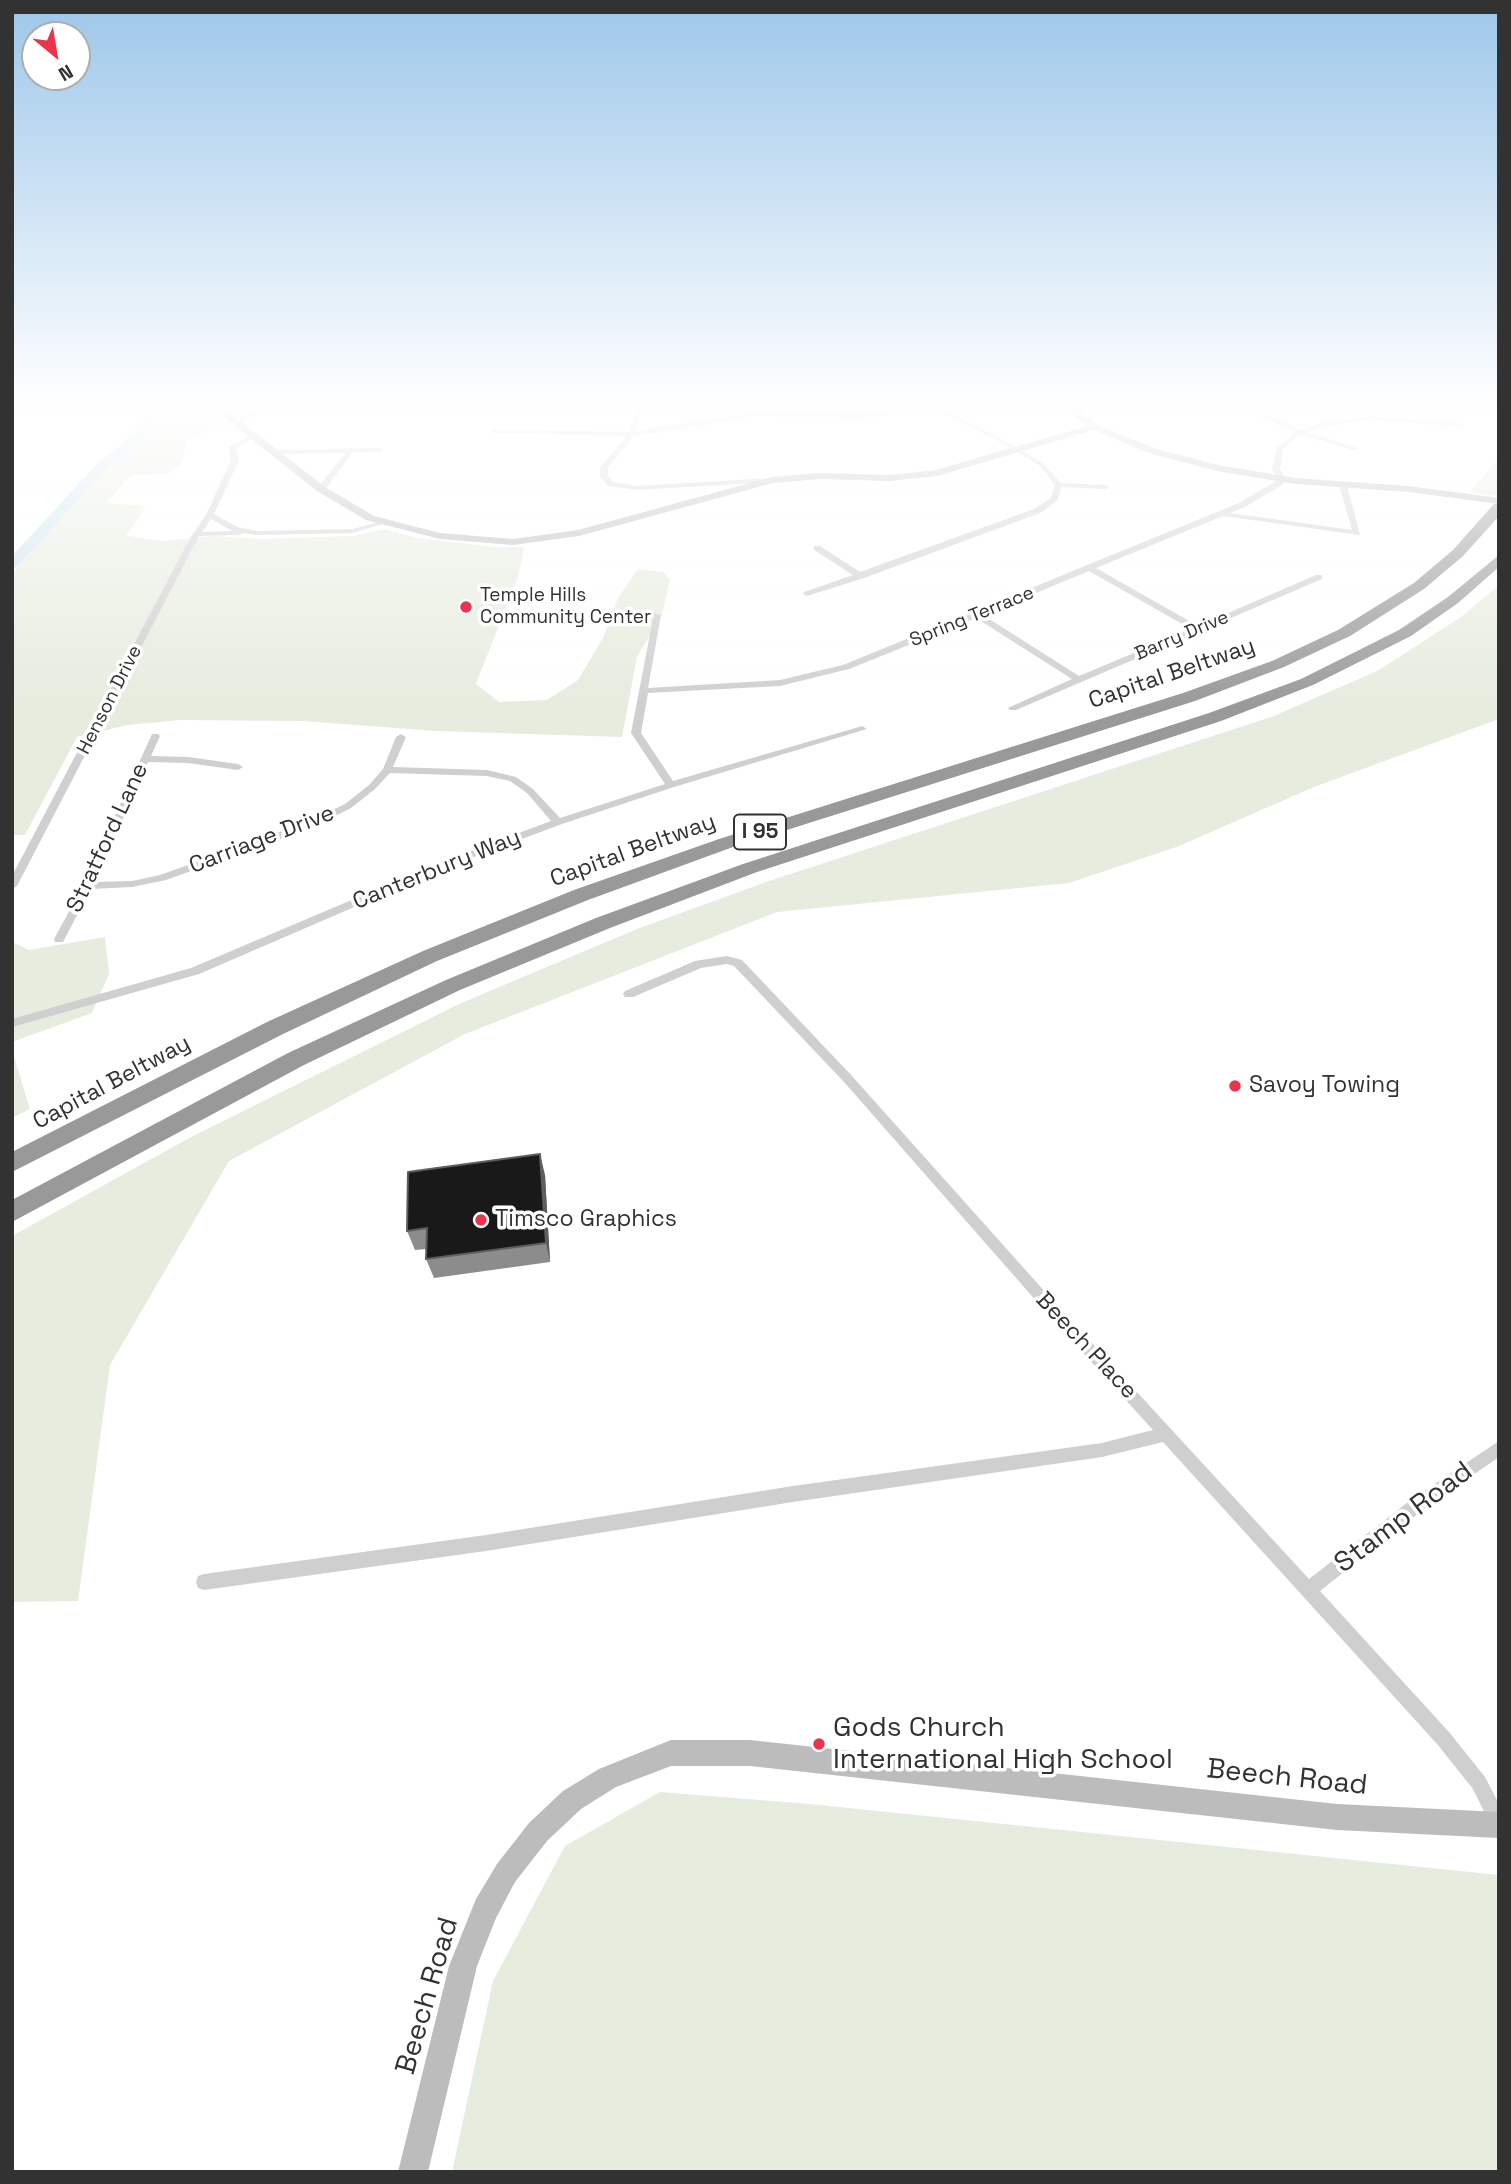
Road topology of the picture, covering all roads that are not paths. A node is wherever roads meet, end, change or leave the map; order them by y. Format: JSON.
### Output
{"nodes":[{"id":1,"x":215,"y":504,"type":"edge"},
{"id":2,"x":344,"y":504,"type":"edge"},
{"id":3,"x":685,"y":504,"type":"edge"},
{"id":4,"x":1047,"y":504,"type":"edge"},
{"id":5,"x":1244,"y":504,"type":"edge"},
{"id":6,"x":1349,"y":504,"type":"edge"},
{"id":7,"x":1499,"y":507,"type":"edge"},
{"id":8,"x":1225,"y":514,"type":"junction"},
{"id":9,"x":210,"y":515,"type":"junction"},
{"id":10,"x":382,"y":523,"type":"junction"},
{"id":11,"x":257,"y":533,"type":"junction"},
{"id":12,"x":197,"y":534,"type":"junction"},
{"id":13,"x":817,"y":548,"type":"dead end"},
{"id":14,"x":1499,"y":559,"type":"edge"},
{"id":15,"x":1092,"y":569,"type":"junction"},
{"id":16,"x":861,"y":576,"type":"junction"},
{"id":17,"x":1319,"y":577,"type":"dead end"},
{"id":18,"x":807,"y":594,"type":"dead end"},
{"id":19,"x":657,"y":615,"type":"dead end"},
{"id":20,"x":978,"y":615,"type":"junction"},
{"id":21,"x":1199,"y":630,"type":"junction"},
{"id":22,"x":1079,"y":680,"type":"junction"},
{"id":23,"x":643,"y":691,"type":"junction"},
{"id":24,"x":1013,"y":708,"type":"dead end"},
{"id":25,"x":862,"y":729,"type":"dead end"},
{"id":26,"x":155,"y":736,"type":"dead end"},
{"id":27,"x":401,"y":737,"type":"dead end"},
{"id":28,"x":145,"y":759,"type":"junction"},
{"id":29,"x":238,"y":767,"type":"dead end"},
{"id":30,"x":387,"y":770,"type":"junction"},
{"id":31,"x":671,"y":785,"type":"junction"},
{"id":32,"x":558,"y":822,"type":"junction"},
{"id":33,"x":12,"y":886,"type":"edge"},
{"id":34,"x":88,"y":886,"type":"junction"},
{"id":35,"x":59,"y":939,"type":"dead end"},
{"id":36,"x":629,"y":994,"type":"dead end"},
{"id":37,"x":14,"y":1023,"type":"edge"},
{"id":38,"x":12,"y":1163,"type":"edge"},
{"id":39,"x":12,"y":1212,"type":"edge"},
{"id":40,"x":1167,"y":1434,"type":"junction"},
{"id":41,"x":1499,"y":1448,"type":"edge"},
{"id":42,"x":204,"y":1582,"type":"dead end"},
{"id":43,"x":1310,"y":1590,"type":"junction"},
{"id":44,"x":1499,"y":1824,"type":"edge"},
{"id":45,"x":412,"y":2172,"type":"edge"}],
"edges":[{"from":1,"to":9,"type":"street"},
{"from":2,"to":10,"type":"main road"},
{"from":3,"to":10,"type":"main road"},
{"from":4,"to":16,"type":"street"},
{"from":5,"to":8,"type":"street","name":"Spring Terrace"},
{"from":6,"to":8,"type":"street"},
{"from":7,"to":38,"type":"highway","name":"Capital Beltway","number":"I 95"},
{"from":8,"to":15,"type":"street","name":"Spring Terrace"},
{"from":9,"to":11,"type":"street"},
{"from":9,"to":12,"type":"street","name":"Henson Drive"},
{"from":10,"to":11,"type":"street"},
{"from":11,"to":12,"type":"street"},
{"from":12,"to":33,"type":"street","name":"Henson Drive"},
{"from":13,"to":16,"type":"street"},
{"from":14,"to":39,"type":"highway","number":"I 95"},
{"from":15,"to":20,"type":"street","name":"Spring Terrace"},
{"from":15,"to":21,"type":"street"},
{"from":16,"to":18,"type":"street"},
{"from":17,"to":21,"type":"street","name":"Barry Drive"},
{"from":19,"to":23,"type":"street"},
{"from":20,"to":22,"type":"street"},
{"from":20,"to":23,"type":"street","name":"Spring Terrace"},
{"from":21,"to":22,"type":"street","name":"Barry Drive"},
{"from":22,"to":24,"type":"street","name":"Barry Drive"},
{"from":23,"to":31,"type":"street"},
{"from":25,"to":31,"type":"street","name":"Canterbury Way"},
{"from":26,"to":28,"type":"street","name":"Stratford Lane"},
{"from":27,"to":30,"type":"street","name":"Carriage Drive"},
{"from":28,"to":29,"type":"street"},
{"from":28,"to":34,"type":"street","name":"Stratford Lane"},
{"from":30,"to":32,"type":"street"},
{"from":30,"to":34,"type":"street","name":"Carriage Drive"},
{"from":31,"to":32,"type":"street","name":"Canterbury Way"},
{"from":32,"to":37,"type":"street","name":"Canterbury Way"},
{"from":34,"to":35,"type":"street","name":"Stratford Lane"},
{"from":36,"to":40,"type":"street","name":"Beech Place"},
{"from":40,"to":42,"type":"street"},
{"from":40,"to":43,"type":"street","name":"Beech Place"},
{"from":41,"to":43,"type":"street","name":"Stamp Road"},
{"from":43,"to":44,"type":"street","name":"Beech Place"},
{"from":44,"to":45,"type":"main road","name":"Beech Road"}]}
